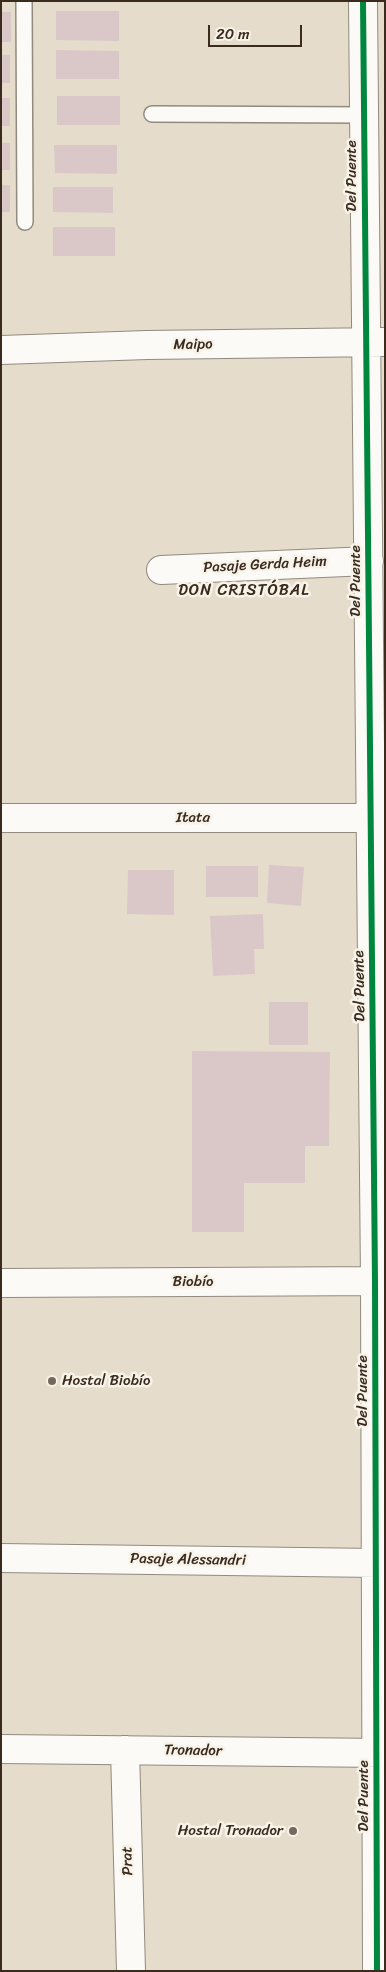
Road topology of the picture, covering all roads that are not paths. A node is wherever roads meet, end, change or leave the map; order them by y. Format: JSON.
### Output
{"nodes":[{"id":1,"x":24,"y":1,"type":"edge"},
{"id":2,"x":363,"y":1,"type":"edge"},
{"id":3,"x":152,"y":114,"type":"dead end"},
{"id":4,"x":364,"y":115,"type":"junction"},
{"id":5,"x":25,"y":222,"type":"dead end"},
{"id":6,"x":376,"y":342,"type":"edge"},
{"id":7,"x":1,"y":350,"type":"edge"},
{"id":8,"x":369,"y":561,"type":"junction"},
{"id":9,"x":161,"y":570,"type":"dead end"},
{"id":10,"x":1,"y":818,"type":"edge"},
{"id":11,"x":378,"y":818,"type":"edge"},
{"id":12,"x":380,"y":1281,"type":"edge"},
{"id":13,"x":1,"y":1284,"type":"edge"},
{"id":14,"x":1,"y":1558,"type":"edge"},
{"id":15,"x":376,"y":1563,"type":"junction"},
{"id":16,"x":1,"y":1749,"type":"edge"},
{"id":17,"x":125,"y":1750,"type":"junction"},
{"id":18,"x":380,"y":1753,"type":"edge"},
{"id":19,"x":131,"y":1971,"type":"edge"},
{"id":20,"x":377,"y":1971,"type":"edge"}],
"edges":[{"from":1,"to":5,"type":"lane"},
{"from":2,"to":4,"type":"street","name":"Del Puente"},
{"from":3,"to":4,"type":"lane"},
{"from":4,"to":6,"type":"street","name":"Del Puente"},
{"from":6,"to":7,"type":"street","name":"Maipo"},
{"from":6,"to":8,"type":"street","name":"Del Puente"},
{"from":8,"to":9,"type":"street","name":"Pasaje Gerda Heim"},
{"from":8,"to":11,"type":"street","name":"Del Puente"},
{"from":10,"to":11,"type":"street","name":"Itata"},
{"from":11,"to":12,"type":"street","name":"Del Puente"},
{"from":12,"to":13,"type":"street","name":"Biobío"},
{"from":12,"to":15,"type":"street","name":"Del Puente"},
{"from":14,"to":15,"type":"street","name":"Pasaje Alessandri"},
{"from":15,"to":18,"type":"street","name":"Del Puente"},
{"from":16,"to":17,"type":"street","name":"Tronador"},
{"from":17,"to":18,"type":"street","name":"Tronador"},
{"from":17,"to":19,"type":"street","name":"Prat"},
{"from":18,"to":20,"type":"street","name":"Del Puente"}]}
